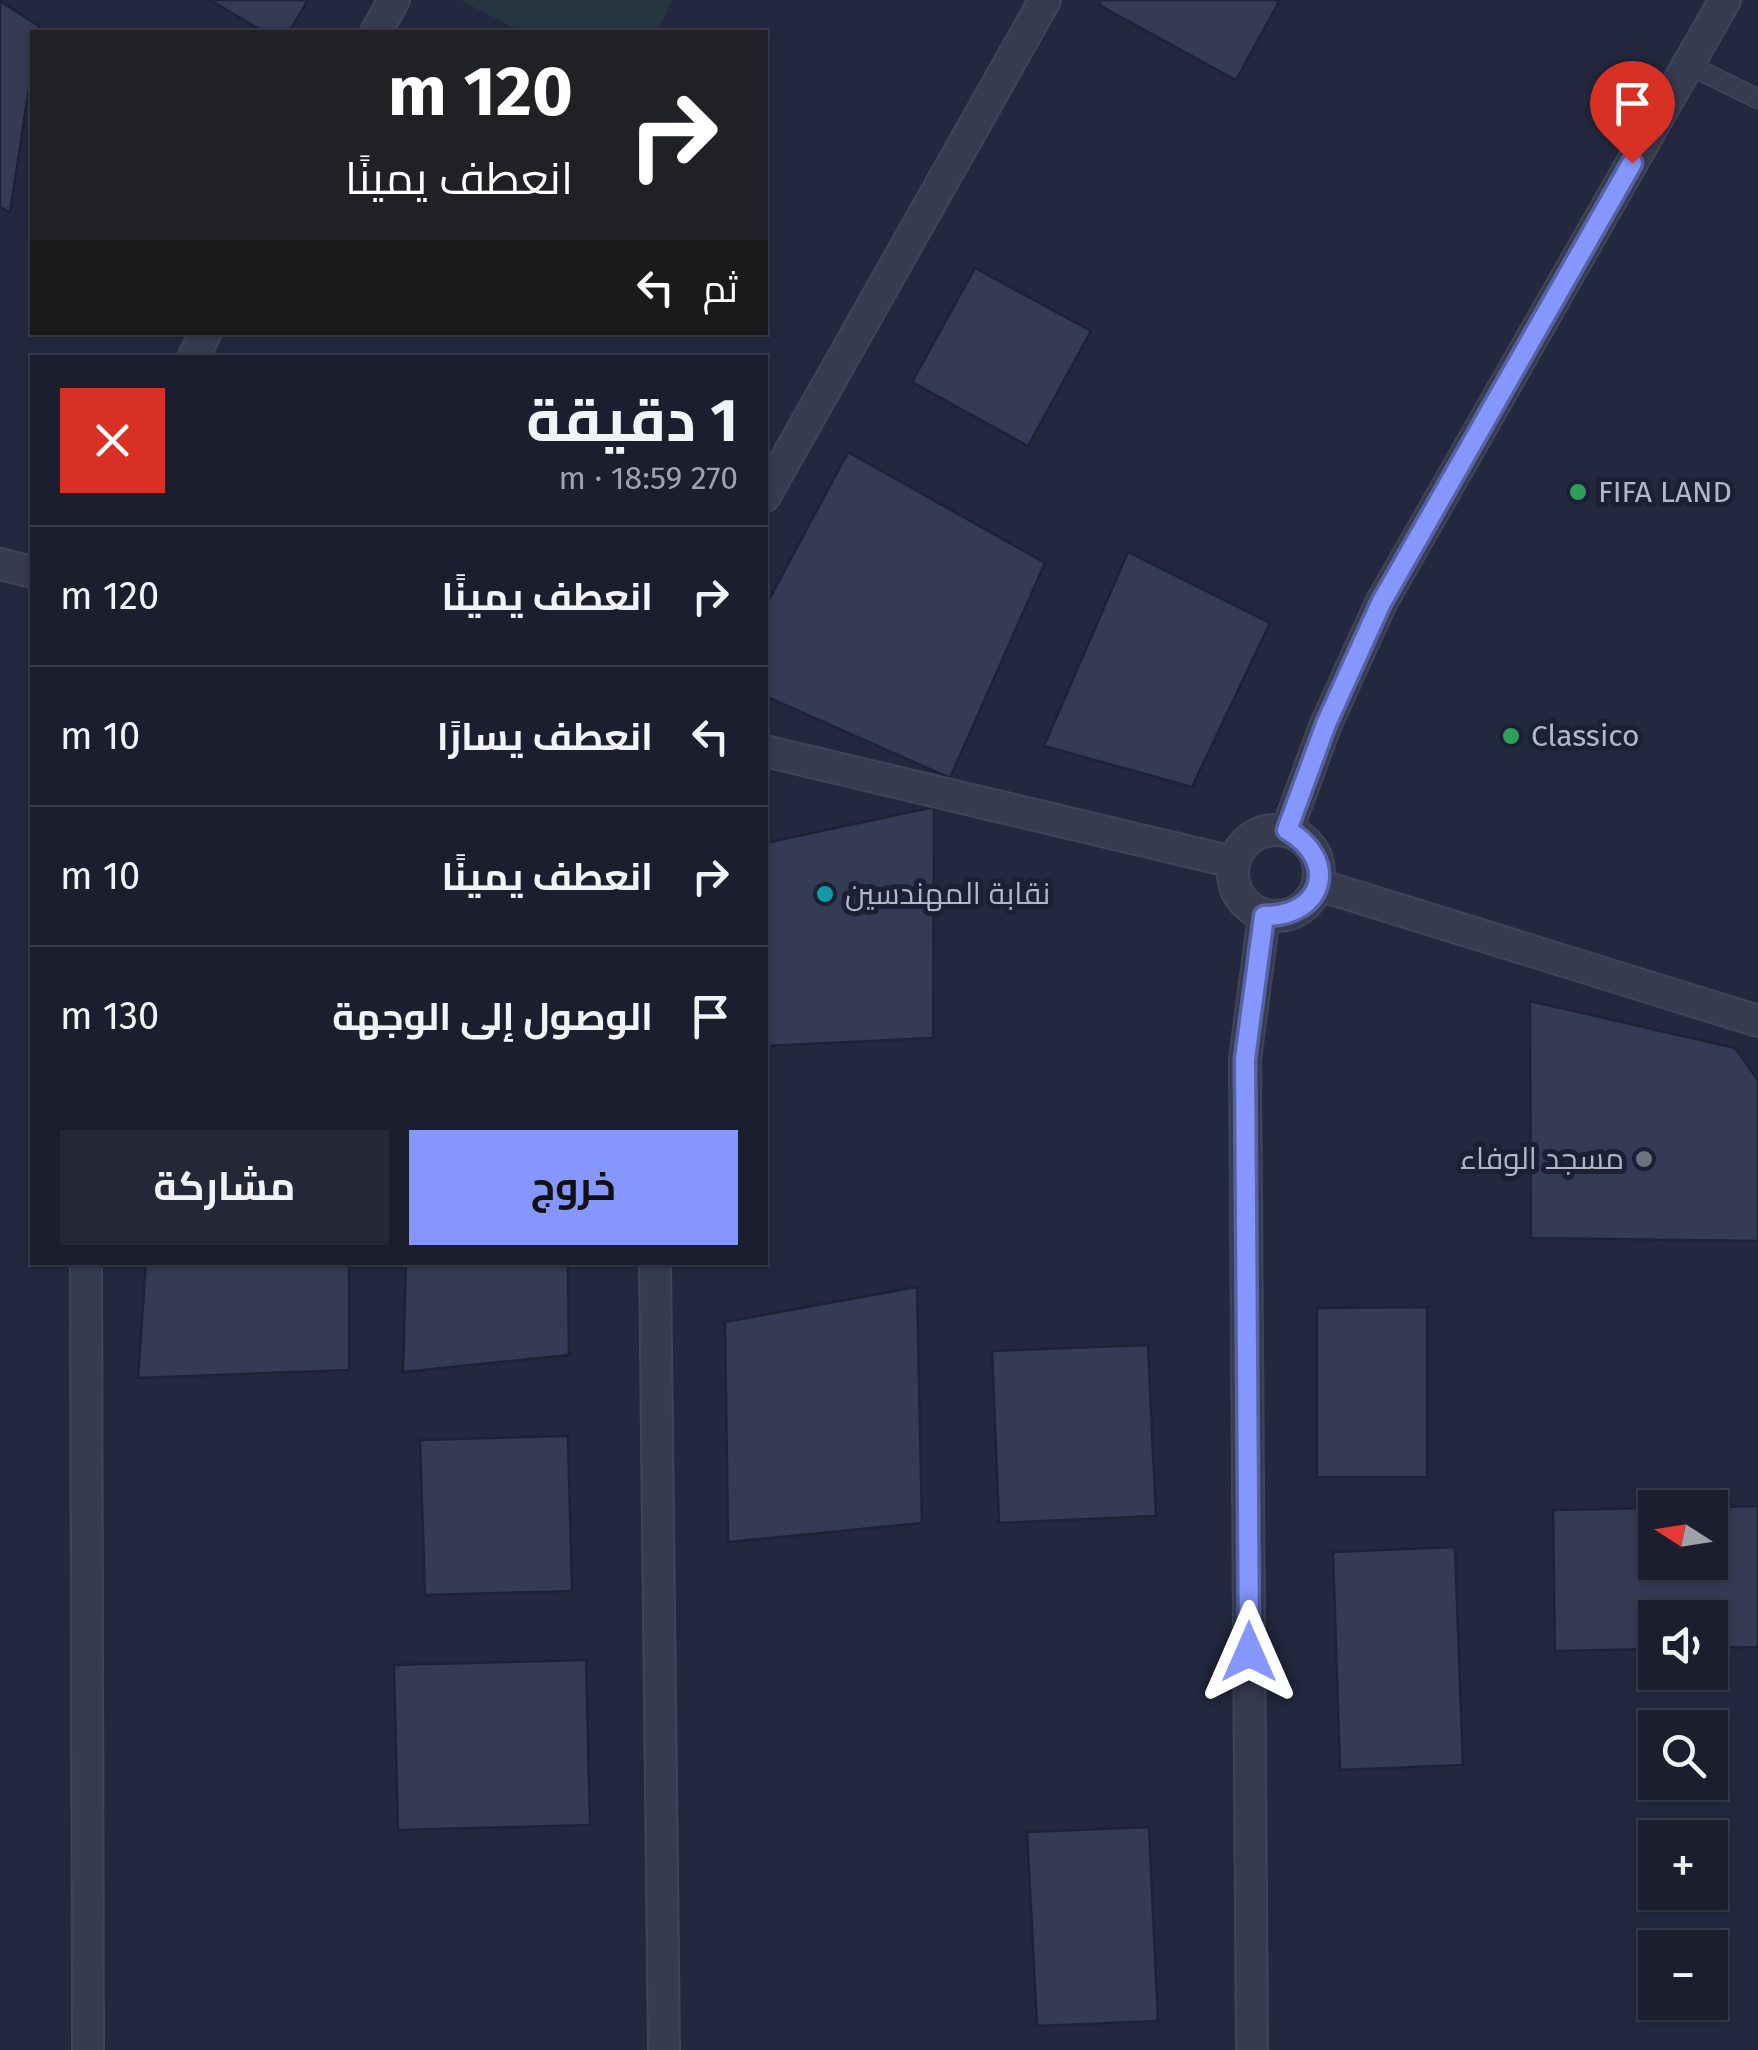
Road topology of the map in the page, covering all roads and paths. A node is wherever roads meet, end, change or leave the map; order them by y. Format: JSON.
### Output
{"nodes":[{"id":1,"x":394,"y":0,"type":"edge"},
{"id":2,"x":1045,"y":0,"type":"edge"},
{"id":3,"x":1725,"y":0,"type":"edge"},
{"id":4,"x":377,"y":30,"type":"edge"},
{"id":5,"x":1689,"y":66,"type":"junction"},
{"id":6,"x":1758,"y":99,"type":"edge"},
{"id":7,"x":768,"y":491,"type":"edge"},
{"id":8,"x":0,"y":564,"type":"edge"},
{"id":9,"x":30,"y":572,"type":"edge"},
{"id":10,"x":768,"y":753,"type":"edge"},
{"id":11,"x":1287,"y":830,"type":"junction"},
{"id":12,"x":1233,"y":862,"type":"junction"},
{"id":13,"x":1318,"y":884,"type":"junction"},
{"id":14,"x":1264,"y":916,"type":"junction"},
{"id":15,"x":1758,"y":1020,"type":"edge"},
{"id":16,"x":86,"y":1265,"type":"edge"},
{"id":17,"x":655,"y":1265,"type":"edge"},
{"id":18,"x":88,"y":2050,"type":"edge"},
{"id":19,"x":664,"y":2050,"type":"edge"},
{"id":20,"x":1252,"y":2050,"type":"edge"}],
"edges":[{"from":1,"to":4,"type":"street"},
{"from":2,"to":7,"type":"street"},
{"from":3,"to":5,"type":"street"},
{"from":5,"to":6,"type":"lane"},
{"from":5,"to":11,"type":"street"},
{"from":8,"to":9,"type":"street"},
{"from":10,"to":12,"type":"street"},
{"from":11,"to":12,"type":"street"},
{"from":11,"to":13,"type":"street"},
{"from":12,"to":14,"type":"street"},
{"from":13,"to":14,"type":"street"},
{"from":13,"to":15,"type":"street"},
{"from":14,"to":20,"type":"street"},
{"from":16,"to":18,"type":"street"},
{"from":17,"to":19,"type":"street"}]}
